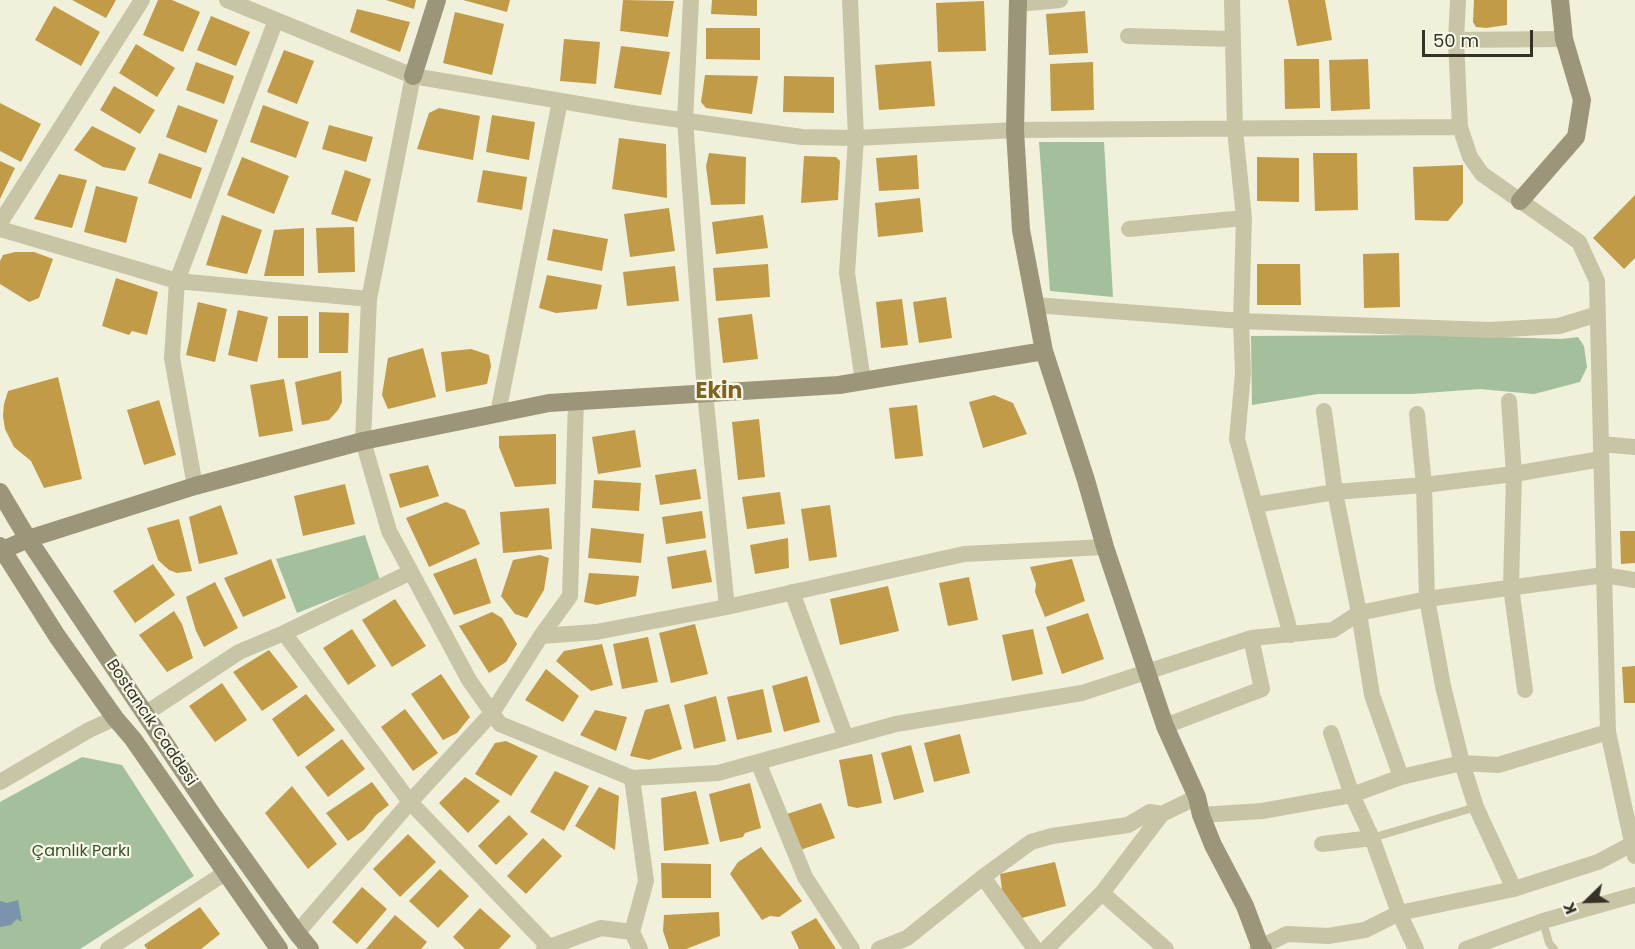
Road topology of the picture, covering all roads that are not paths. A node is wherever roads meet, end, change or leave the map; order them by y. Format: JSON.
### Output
{"nodes":[{"id":1,"x":142,"y":0,"type":"edge"},
{"id":2,"x":227,"y":0,"type":"edge"},
{"id":3,"x":437,"y":0,"type":"edge"},
{"id":4,"x":691,"y":0,"type":"edge"},
{"id":5,"x":850,"y":0,"type":"edge"},
{"id":6,"x":1060,"y":0,"type":"edge"},
{"id":7,"x":1232,"y":0,"type":"edge"},
{"id":8,"x":1458,"y":0,"type":"edge"},
{"id":9,"x":1560,"y":0,"type":"edge"},
{"id":10,"x":1018,"y":2,"type":"edge"},
{"id":11,"x":276,"y":20,"type":"junction"},
{"id":12,"x":1128,"y":36,"type":"dead end"},
{"id":13,"x":1232,"y":39,"type":"junction"},
{"id":14,"x":1564,"y":39,"type":"junction"},
{"id":15,"x":1456,"y":40,"type":"junction"},
{"id":16,"x":413,"y":75,"type":"junction"},
{"id":17,"x":560,"y":100,"type":"junction"},
{"id":18,"x":685,"y":120,"type":"junction"},
{"id":19,"x":1460,"y":127,"type":"junction"},
{"id":20,"x":1016,"y":130,"type":"junction"},
{"id":21,"x":1235,"y":130,"type":"junction"},
{"id":22,"x":856,"y":138,"type":"junction"},
{"id":23,"x":1520,"y":201,"type":"junction"},
{"id":24,"x":1245,"y":218,"type":"junction"},
{"id":25,"x":0,"y":223,"type":"edge"},
{"id":26,"x":0,"y":229,"type":"edge"},
{"id":27,"x":1129,"y":229,"type":"dead end"},
{"id":28,"x":177,"y":281,"type":"junction"},
{"id":29,"x":369,"y":299,"type":"junction"},
{"id":30,"x":1035,"y":305,"type":"junction"},
{"id":31,"x":1598,"y":314,"type":"junction"},
{"id":32,"x":1241,"y":321,"type":"junction"},
{"id":33,"x":1044,"y":351,"type":"junction"},
{"id":34,"x":862,"y":381,"type":"junction"},
{"id":35,"x":705,"y":393,"type":"junction"},
{"id":36,"x":576,"y":401,"type":"junction"},
{"id":37,"x":1509,"y":401,"type":"dead end"},
{"id":38,"x":1324,"y":411,"type":"dead end"},
{"id":39,"x":498,"y":413,"type":"junction"},
{"id":40,"x":1417,"y":414,"type":"dead end"},
{"id":41,"x":363,"y":441,"type":"junction"},
{"id":42,"x":1635,"y":447,"type":"edge"},
{"id":43,"x":1601,"y":451,"type":"junction"},
{"id":44,"x":1514,"y":474,"type":"junction"},
{"id":45,"x":1424,"y":485,"type":"junction"},
{"id":46,"x":195,"y":486,"type":"junction"},
{"id":47,"x":0,"y":492,"type":"edge"},
{"id":48,"x":1335,"y":492,"type":"junction"},
{"id":49,"x":1255,"y":505,"type":"junction"},
{"id":50,"x":28,"y":539,"type":"junction"},
{"id":51,"x":1,"y":548,"type":"edge"},
{"id":52,"x":1105,"y":548,"type":"junction"},
{"id":53,"x":411,"y":572,"type":"junction"},
{"id":54,"x":1604,"y":575,"type":"junction"},
{"id":55,"x":1635,"y":580,"type":"edge"},
{"id":56,"x":1511,"y":586,"type":"junction"},
{"id":57,"x":792,"y":592,"type":"junction"},
{"id":58,"x":1427,"y":599,"type":"junction"},
{"id":59,"x":727,"y":607,"type":"junction"},
{"id":60,"x":1359,"y":613,"type":"junction"},
{"id":61,"x":284,"y":633,"type":"junction"},
{"id":62,"x":1290,"y":635,"type":"junction"},
{"id":63,"x":541,"y":636,"type":"junction"},
{"id":64,"x":1251,"y":638,"type":"junction"},
{"id":65,"x":1147,"y":673,"type":"junction"},
{"id":66,"x":1525,"y":690,"type":"dead end"},
{"id":67,"x":492,"y":713,"type":"junction"},
{"id":68,"x":145,"y":714,"type":"junction"},
{"id":69,"x":115,"y":718,"type":"junction"},
{"id":70,"x":1165,"y":726,"type":"junction"},
{"id":71,"x":1608,"y":732,"type":"junction"},
{"id":72,"x":1332,"y":733,"type":"dead end"},
{"id":73,"x":846,"y":738,"type":"junction"},
{"id":74,"x":758,"y":762,"type":"junction"},
{"id":75,"x":1462,"y":763,"type":"junction"},
{"id":76,"x":1401,"y":777,"type":"junction"},
{"id":77,"x":632,"y":778,"type":"junction"},
{"id":78,"x":0,"y":782,"type":"edge"},
{"id":79,"x":1352,"y":795,"type":"junction"},
{"id":80,"x":1628,"y":796,"type":"edge"},
{"id":81,"x":1197,"y":797,"type":"junction"},
{"id":82,"x":410,"y":802,"type":"junction"},
{"id":83,"x":1476,"y":807,"type":"junction"},
{"id":84,"x":1162,"y":814,"type":"junction"},
{"id":85,"x":1201,"y":815,"type":"junction"},
{"id":86,"x":1372,"y":838,"type":"junction"},
{"id":87,"x":1322,"y":844,"type":"dead end"},
{"id":88,"x":1633,"y":850,"type":"edge"},
{"id":89,"x":225,"y":873,"type":"junction"},
{"id":90,"x":983,"y":877,"type":"junction"},
{"id":91,"x":1514,"y":889,"type":"junction"},
{"id":92,"x":1102,"y":893,"type":"junction"},
{"id":93,"x":1635,"y":896,"type":"edge"},
{"id":94,"x":1399,"y":913,"type":"junction"},
{"id":95,"x":1544,"y":921,"type":"junction"},
{"id":96,"x":632,"y":932,"type":"junction"},
{"id":97,"x":297,"y":933,"type":"junction"},
{"id":98,"x":546,"y":948,"type":"edge"},
{"id":99,"x":1260,"y":948,"type":"edge"},
{"id":100,"x":108,"y":949,"type":"edge"},
{"id":101,"x":279,"y":949,"type":"edge"},
{"id":102,"x":310,"y":949,"type":"edge"},
{"id":103,"x":640,"y":949,"type":"edge"},
{"id":104,"x":852,"y":949,"type":"edge"},
{"id":105,"x":879,"y":949,"type":"edge"},
{"id":106,"x":1035,"y":949,"type":"edge"},
{"id":107,"x":1046,"y":949,"type":"edge"},
{"id":108,"x":1166,"y":949,"type":"edge"},
{"id":109,"x":1416,"y":949,"type":"edge"},
{"id":110,"x":1466,"y":949,"type":"edge"},
{"id":111,"x":1554,"y":949,"type":"edge"}],
"edges":[{"from":1,"to":25,"type":"street"},
{"from":2,"to":11,"type":"street"},
{"from":3,"to":16,"type":"street"},
{"from":4,"to":18,"type":"street"},
{"from":5,"to":22,"type":"street"},
{"from":6,"to":10,"type":"street"},
{"from":7,"to":13,"type":"street"},
{"from":8,"to":15,"type":"street"},
{"from":9,"to":14,"type":"street"},
{"from":10,"to":20,"type":"street"},
{"from":11,"to":16,"type":"street"},
{"from":11,"to":28,"type":"street"},
{"from":12,"to":13,"type":"street"},
{"from":13,"to":21,"type":"street"},
{"from":14,"to":15,"type":"street"},
{"from":14,"to":23,"type":"street"},
{"from":15,"to":19,"type":"street"},
{"from":16,"to":17,"type":"street"},
{"from":16,"to":29,"type":"street"},
{"from":17,"to":18,"type":"street"},
{"from":17,"to":39,"type":"street"},
{"from":18,"to":22,"type":"street"},
{"from":18,"to":35,"type":"street"},
{"from":19,"to":21,"type":"street"},
{"from":19,"to":23,"type":"street"},
{"from":20,"to":21,"type":"street"},
{"from":20,"to":22,"type":"street"},
{"from":20,"to":30,"type":"street"},
{"from":21,"to":24,"type":"street"},
{"from":22,"to":34,"type":"street"},
{"from":23,"to":31,"type":"street"},
{"from":24,"to":27,"type":"street"},
{"from":24,"to":32,"type":"street"},
{"from":26,"to":28,"type":"street"},
{"from":28,"to":29,"type":"street"},
{"from":28,"to":46,"type":"street"},
{"from":29,"to":41,"type":"street"},
{"from":30,"to":32,"type":"street"},
{"from":30,"to":33,"type":"street"},
{"from":31,"to":32,"type":"street"},
{"from":31,"to":43,"type":"street"},
{"from":32,"to":49,"type":"street"},
{"from":33,"to":34,"type":"street"},
{"from":33,"to":52,"type":"street"},
{"from":34,"to":35,"type":"street"},
{"from":35,"to":36,"type":"street"},
{"from":35,"to":59,"type":"street"},
{"from":36,"to":39,"type":"street"},
{"from":36,"to":63,"type":"street"},
{"from":37,"to":44,"type":"street"},
{"from":38,"to":48,"type":"street"},
{"from":39,"to":41,"type":"street"},
{"from":40,"to":45,"type":"street"},
{"from":41,"to":46,"type":"street"},
{"from":41,"to":53,"type":"street"},
{"from":42,"to":43,"type":"street"},
{"from":43,"to":44,"type":"street"},
{"from":43,"to":54,"type":"street"},
{"from":44,"to":45,"type":"street"},
{"from":44,"to":56,"type":"street"},
{"from":45,"to":48,"type":"street"},
{"from":45,"to":58,"type":"street"},
{"from":46,"to":50,"type":"street"},
{"from":47,"to":50,"type":"street","name":"Bostancık Caddesi"},
{"from":48,"to":49,"type":"street"},
{"from":48,"to":60,"type":"street"},
{"from":49,"to":62,"type":"street"},
{"from":50,"to":51,"type":"street"},
{"from":50,"to":68,"type":"street","name":"Bostancık Caddesi"},
{"from":51,"to":69,"type":"street","name":"Bostancık Caddesi"},
{"from":52,"to":57,"type":"street"},
{"from":52,"to":65,"type":"street"},
{"from":53,"to":61,"type":"street"},
{"from":53,"to":67,"type":"street"},
{"from":54,"to":55,"type":"street"},
{"from":54,"to":56,"type":"street"},
{"from":54,"to":71,"type":"street"},
{"from":56,"to":58,"type":"street"},
{"from":56,"to":66,"type":"street"},
{"from":57,"to":59,"type":"street"},
{"from":57,"to":73,"type":"street"},
{"from":58,"to":60,"type":"street"},
{"from":58,"to":75,"type":"street"},
{"from":59,"to":63,"type":"street"},
{"from":60,"to":62,"type":"street"},
{"from":60,"to":76,"type":"street"},
{"from":61,"to":68,"type":"street"},
{"from":61,"to":82,"type":"street"},
{"from":62,"to":64,"type":"street"},
{"from":63,"to":67,"type":"street"},
{"from":64,"to":65,"type":"street"},
{"from":64,"to":70,"type":"street"},
{"from":65,"to":70,"type":"street"},
{"from":65,"to":73,"type":"street"},
{"from":67,"to":77,"type":"street"},
{"from":67,"to":82,"type":"street"},
{"from":68,"to":97,"type":"street","name":"Bostancık Caddesi"},
{"from":69,"to":78,"type":"street"},
{"from":69,"to":89,"type":"street","name":"Bostancık Caddesi"},
{"from":70,"to":81,"type":"street"},
{"from":71,"to":75,"type":"street"},
{"from":71,"to":80,"type":"street"},
{"from":72,"to":79,"type":"street"},
{"from":73,"to":74,"type":"street"},
{"from":74,"to":77,"type":"street"},
{"from":74,"to":104,"type":"street"},
{"from":75,"to":76,"type":"street"},
{"from":75,"to":83,"type":"street"},
{"from":76,"to":79,"type":"street"},
{"from":77,"to":96,"type":"street"},
{"from":79,"to":85,"type":"street"},
{"from":79,"to":86,"type":"street"},
{"from":80,"to":88,"type":"street"},
{"from":81,"to":84,"type":"street"},
{"from":81,"to":85,"type":"street"},
{"from":82,"to":97,"type":"street"},
{"from":82,"to":98,"type":"street"},
{"from":83,"to":86,"type":"lane"},
{"from":83,"to":91,"type":"street"},
{"from":84,"to":90,"type":"street"},
{"from":84,"to":92,"type":"street"},
{"from":85,"to":99,"type":"street"},
{"from":86,"to":87,"type":"street"},
{"from":86,"to":94,"type":"street"},
{"from":88,"to":91,"type":"street"},
{"from":89,"to":100,"type":"street"},
{"from":89,"to":101,"type":"street","name":"Bostancık Caddesi"},
{"from":90,"to":105,"type":"street"},
{"from":90,"to":106,"type":"street"},
{"from":91,"to":94,"type":"street"},
{"from":92,"to":107,"type":"street"},
{"from":92,"to":108,"type":"street"},
{"from":93,"to":95,"type":"street"},
{"from":94,"to":99,"type":"street"},
{"from":94,"to":109,"type":"street"},
{"from":95,"to":110,"type":"street"},
{"from":95,"to":111,"type":"lane"},
{"from":96,"to":98,"type":"street"},
{"from":96,"to":103,"type":"street"},
{"from":97,"to":102,"type":"street","name":"Bostancık Caddesi"}]}
